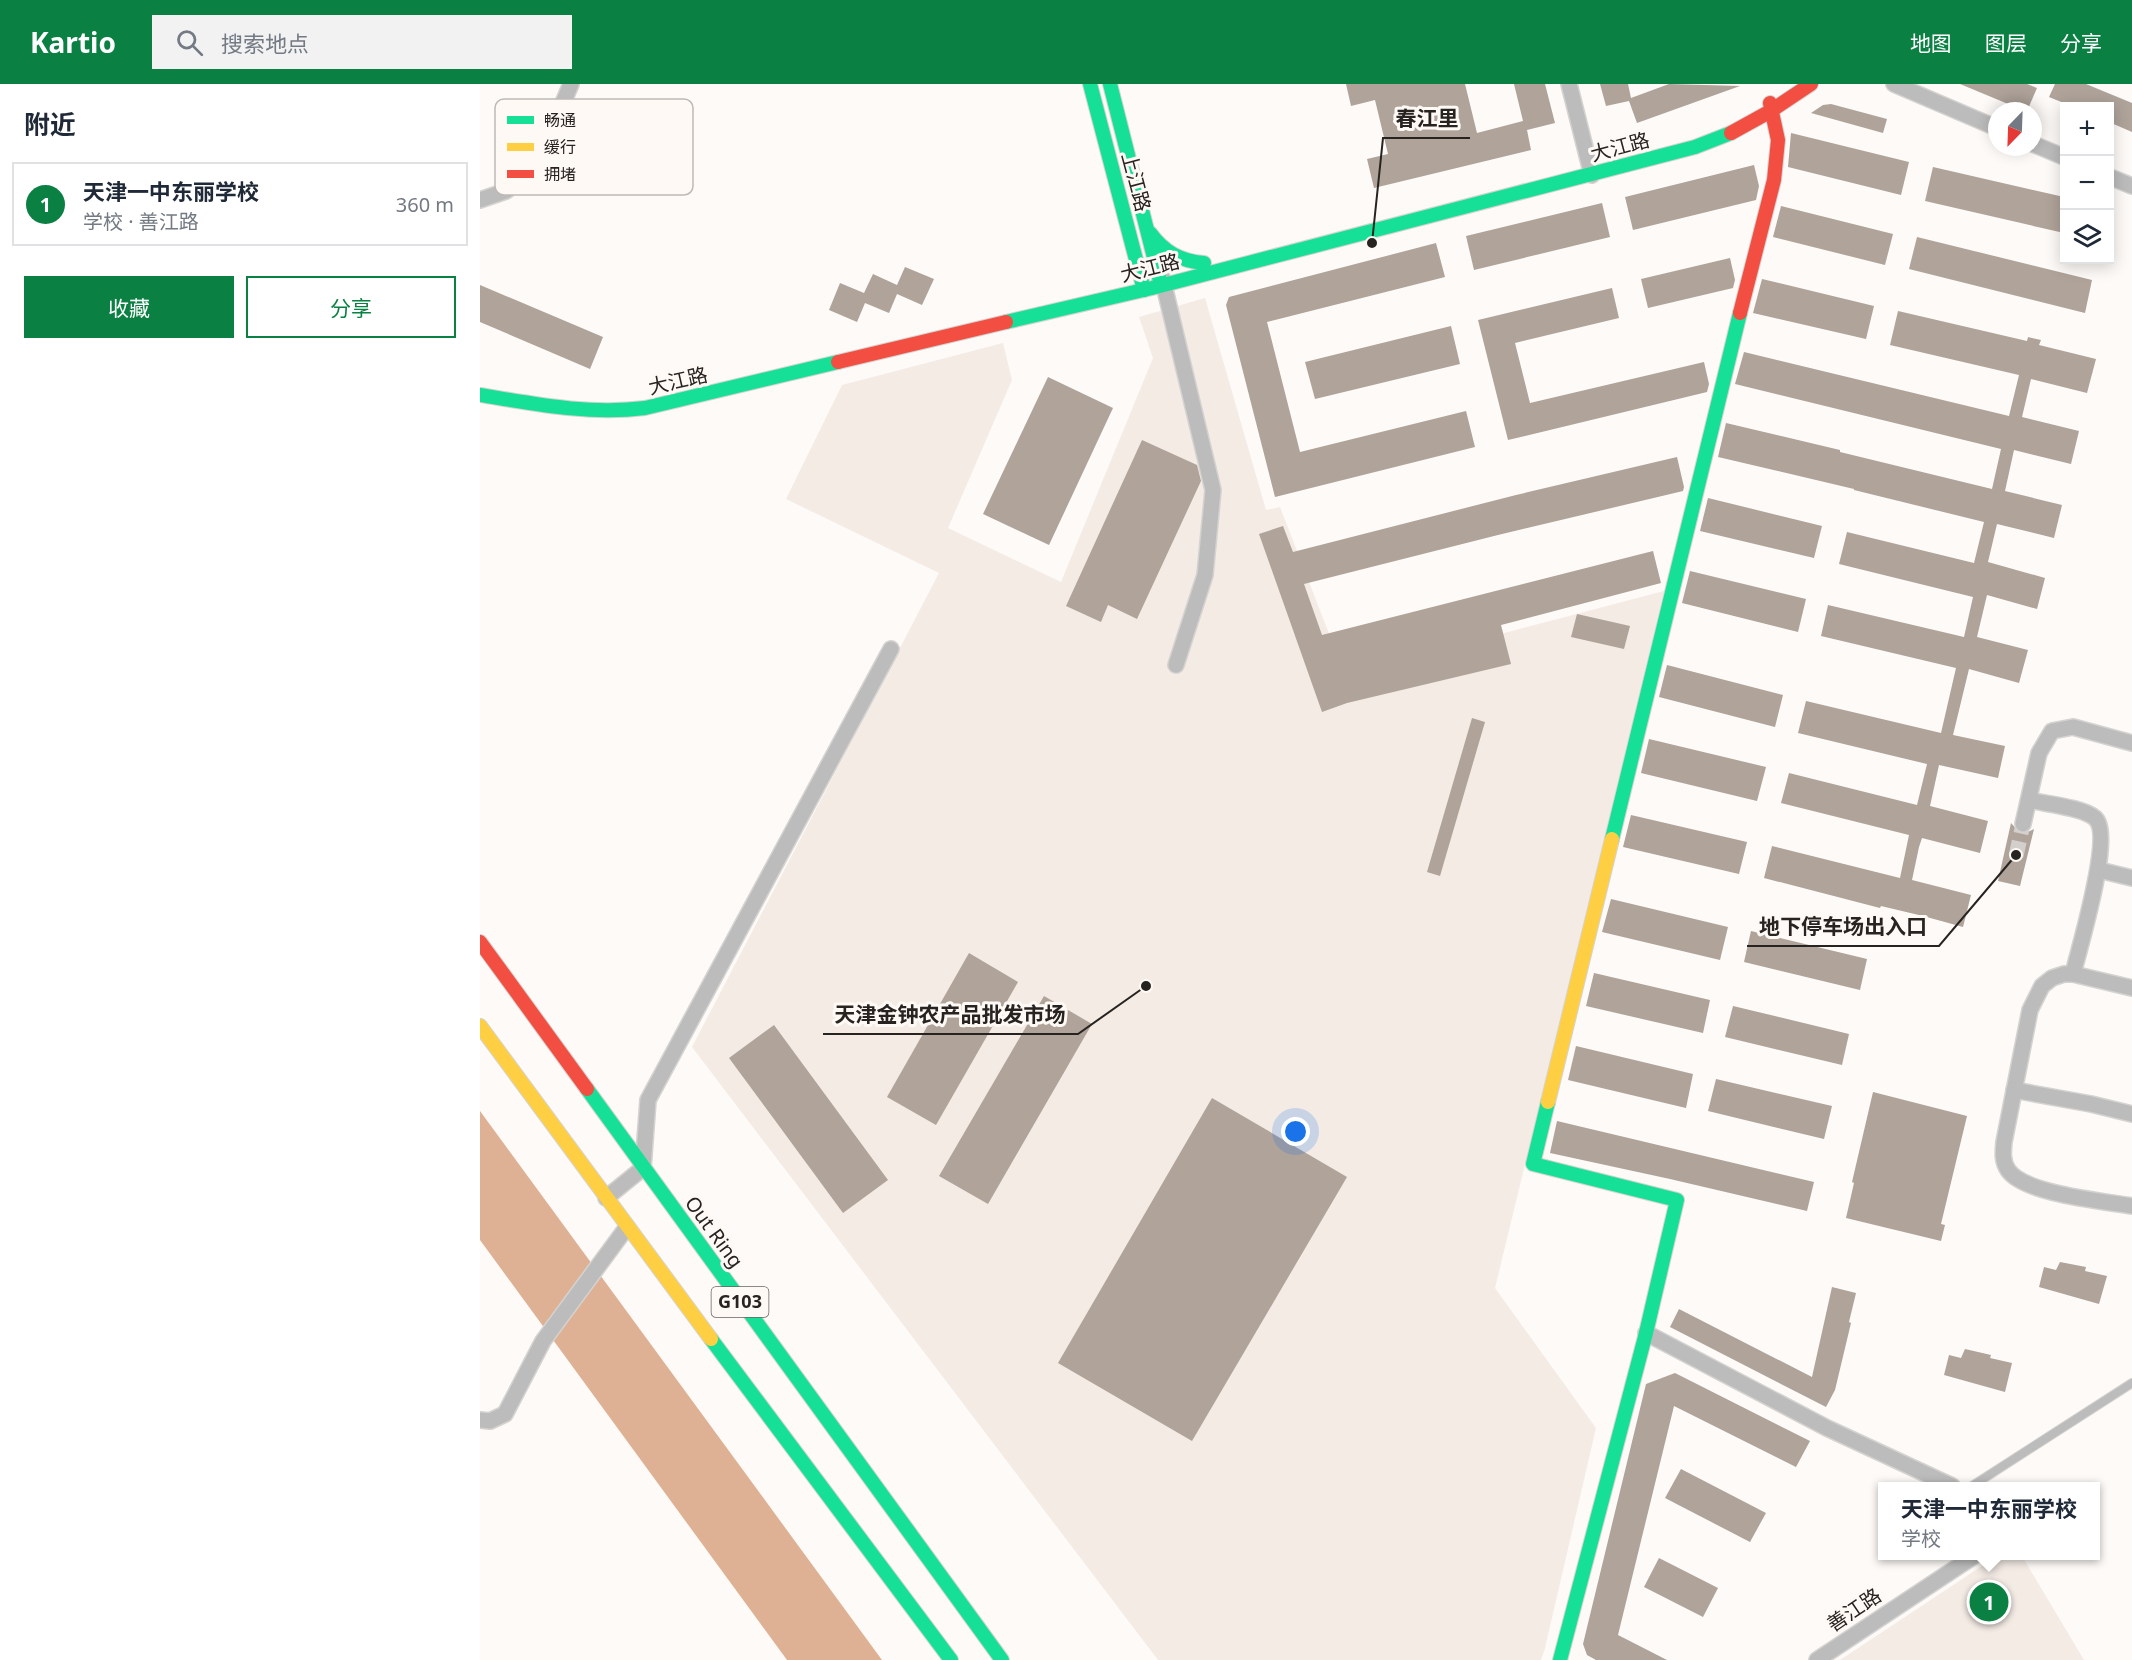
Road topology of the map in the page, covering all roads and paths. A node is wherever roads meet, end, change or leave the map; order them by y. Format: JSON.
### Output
{"nodes":[{"id":1,"x":571,"y":84,"type":"edge"},
{"id":2,"x":1090,"y":84,"type":"edge"},
{"id":3,"x":1110,"y":84,"type":"edge"},
{"id":4,"x":1569,"y":84,"type":"edge"},
{"id":5,"x":1894,"y":84,"type":"edge"},
{"id":6,"x":1908,"y":84,"type":"edge"},
{"id":7,"x":1807,"y":85,"type":"edge"},
{"id":8,"x":565,"y":99,"type":"edge"},
{"id":9,"x":1771,"y":107,"type":"junction"},
{"id":10,"x":1988,"y":118,"type":"edge"},
{"id":11,"x":1988,"y":124,"type":"edge"},
{"id":12,"x":2042,"y":141,"type":"edge"},
{"id":13,"x":2042,"y":148,"type":"edge"},
{"id":14,"x":2060,"y":148,"type":"edge"},
{"id":15,"x":2062,"y":156,"type":"edge"},
{"id":16,"x":1591,"y":170,"type":"junction"},
{"id":17,"x":2114,"y":172,"type":"edge"},
{"id":18,"x":2114,"y":179,"type":"edge"},
{"id":19,"x":2132,"y":179,"type":"edge"},
{"id":20,"x":2132,"y":186,"type":"edge"},
{"id":21,"x":495,"y":195,"type":"edge"},
{"id":22,"x":480,"y":200,"type":"edge"},
{"id":23,"x":1145,"y":225,"type":"junction"},
{"id":24,"x":1128,"y":231,"type":"junction"},
{"id":25,"x":1204,"y":269,"type":"junction"},
{"id":26,"x":1162,"y":275,"type":"junction"},
{"id":27,"x":1142,"y":284,"type":"junction"},
{"id":28,"x":480,"y":385,"type":"edge"},
{"id":29,"x":480,"y":395,"type":"edge"},
{"id":30,"x":891,"y":649,"type":"dead end"},
{"id":31,"x":1176,"y":665,"type":"dead end"},
{"id":32,"x":2132,"y":742,"type":"edge"},
{"id":33,"x":2029,"y":800,"type":"junction"},
{"id":34,"x":2023,"y":824,"type":"tunnel mouth"},
{"id":35,"x":2099,"y":870,"type":"junction"},
{"id":36,"x":2132,"y":878,"type":"edge"},
{"id":37,"x":480,"y":942,"type":"edge"},
{"id":38,"x":2073,"y":974,"type":"junction"},
{"id":39,"x":2132,"y":988,"type":"edge"},
{"id":40,"x":480,"y":1026,"type":"edge"},
{"id":41,"x":2014,"y":1090,"type":"junction"},
{"id":42,"x":2132,"y":1114,"type":"edge"},
{"id":43,"x":643,"y":1168,"type":"junction"},
{"id":44,"x":606,"y":1198,"type":"junction"},
{"id":45,"x":2132,"y":1206,"type":"edge"},
{"id":46,"x":627,"y":1227,"type":"junction"},
{"id":47,"x":1646,"y":1333,"type":"junction"},
{"id":48,"x":2132,"y":1383,"type":"edge"},
{"id":49,"x":480,"y":1420,"type":"edge"},
{"id":50,"x":1943,"y":1482,"type":"edge"},
{"id":51,"x":1978,"y":1482,"type":"edge"},
{"id":52,"x":1968,"y":1560,"type":"edge"},
{"id":53,"x":951,"y":1660,"type":"edge"},
{"id":54,"x":1002,"y":1660,"type":"edge"},
{"id":55,"x":1560,"y":1660,"type":"edge"},
{"id":56,"x":1817,"y":1660,"type":"edge"}],
"edges":[{"from":1,"to":8,"type":"street"},
{"from":2,"to":24,"type":"main road","name":"上江路"},
{"from":3,"to":23,"type":"main road","name":"上江路"},
{"from":4,"to":16,"type":"street"},
{"from":5,"to":11,"type":"street"},
{"from":6,"to":10,"type":"street"},
{"from":7,"to":9,"type":"main road","name":"大江路"},
{"from":9,"to":16,"type":"main road","name":"大江路"},
{"from":9,"to":47,"type":"main road"},
{"from":12,"to":14,"type":"street"},
{"from":13,"to":15,"type":"street"},
{"from":16,"to":25,"type":"main road","name":"大江路"},
{"from":17,"to":19,"type":"street"},
{"from":18,"to":20,"type":"street"},
{"from":21,"to":22,"type":"street"},
{"from":23,"to":25,"type":"main road"},
{"from":23,"to":26,"type":"main road","name":"上江路"},
{"from":24,"to":26,"type":"main road"},
{"from":24,"to":27,"type":"main road","name":"上江路"},
{"from":25,"to":26,"type":"main road","name":"大江路"},
{"from":26,"to":27,"type":"main road","name":"大江路"},
{"from":26,"to":31,"type":"street"},
{"from":27,"to":28,"type":"main road","name":"大江路"},
{"from":27,"to":29,"type":"main road","name":"大江路"},
{"from":30,"to":43,"type":"street"},
{"from":32,"to":33,"type":"street"},
{"from":33,"to":34,"type":"street"},
{"from":33,"to":35,"type":"street"},
{"from":35,"to":36,"type":"street"},
{"from":35,"to":38,"type":"street"},
{"from":37,"to":43,"type":"main road","name":"Out Ring","number":"G103"},
{"from":38,"to":39,"type":"street"},
{"from":38,"to":41,"type":"street"},
{"from":40,"to":44,"type":"main road","number":"G103"},
{"from":41,"to":42,"type":"street"},
{"from":41,"to":45,"type":"street"},
{"from":43,"to":44,"type":"street"},
{"from":43,"to":54,"type":"main road","name":"Out Ring","number":"G103"},
{"from":44,"to":46,"type":"main road","number":"G103"},
{"from":46,"to":49,"type":"street"},
{"from":46,"to":53,"type":"main road","number":"G103"},
{"from":47,"to":50,"type":"street"},
{"from":47,"to":55,"type":"main road"},
{"from":48,"to":51,"type":"lane"},
{"from":52,"to":56,"type":"street","name":"善江路"}]}
